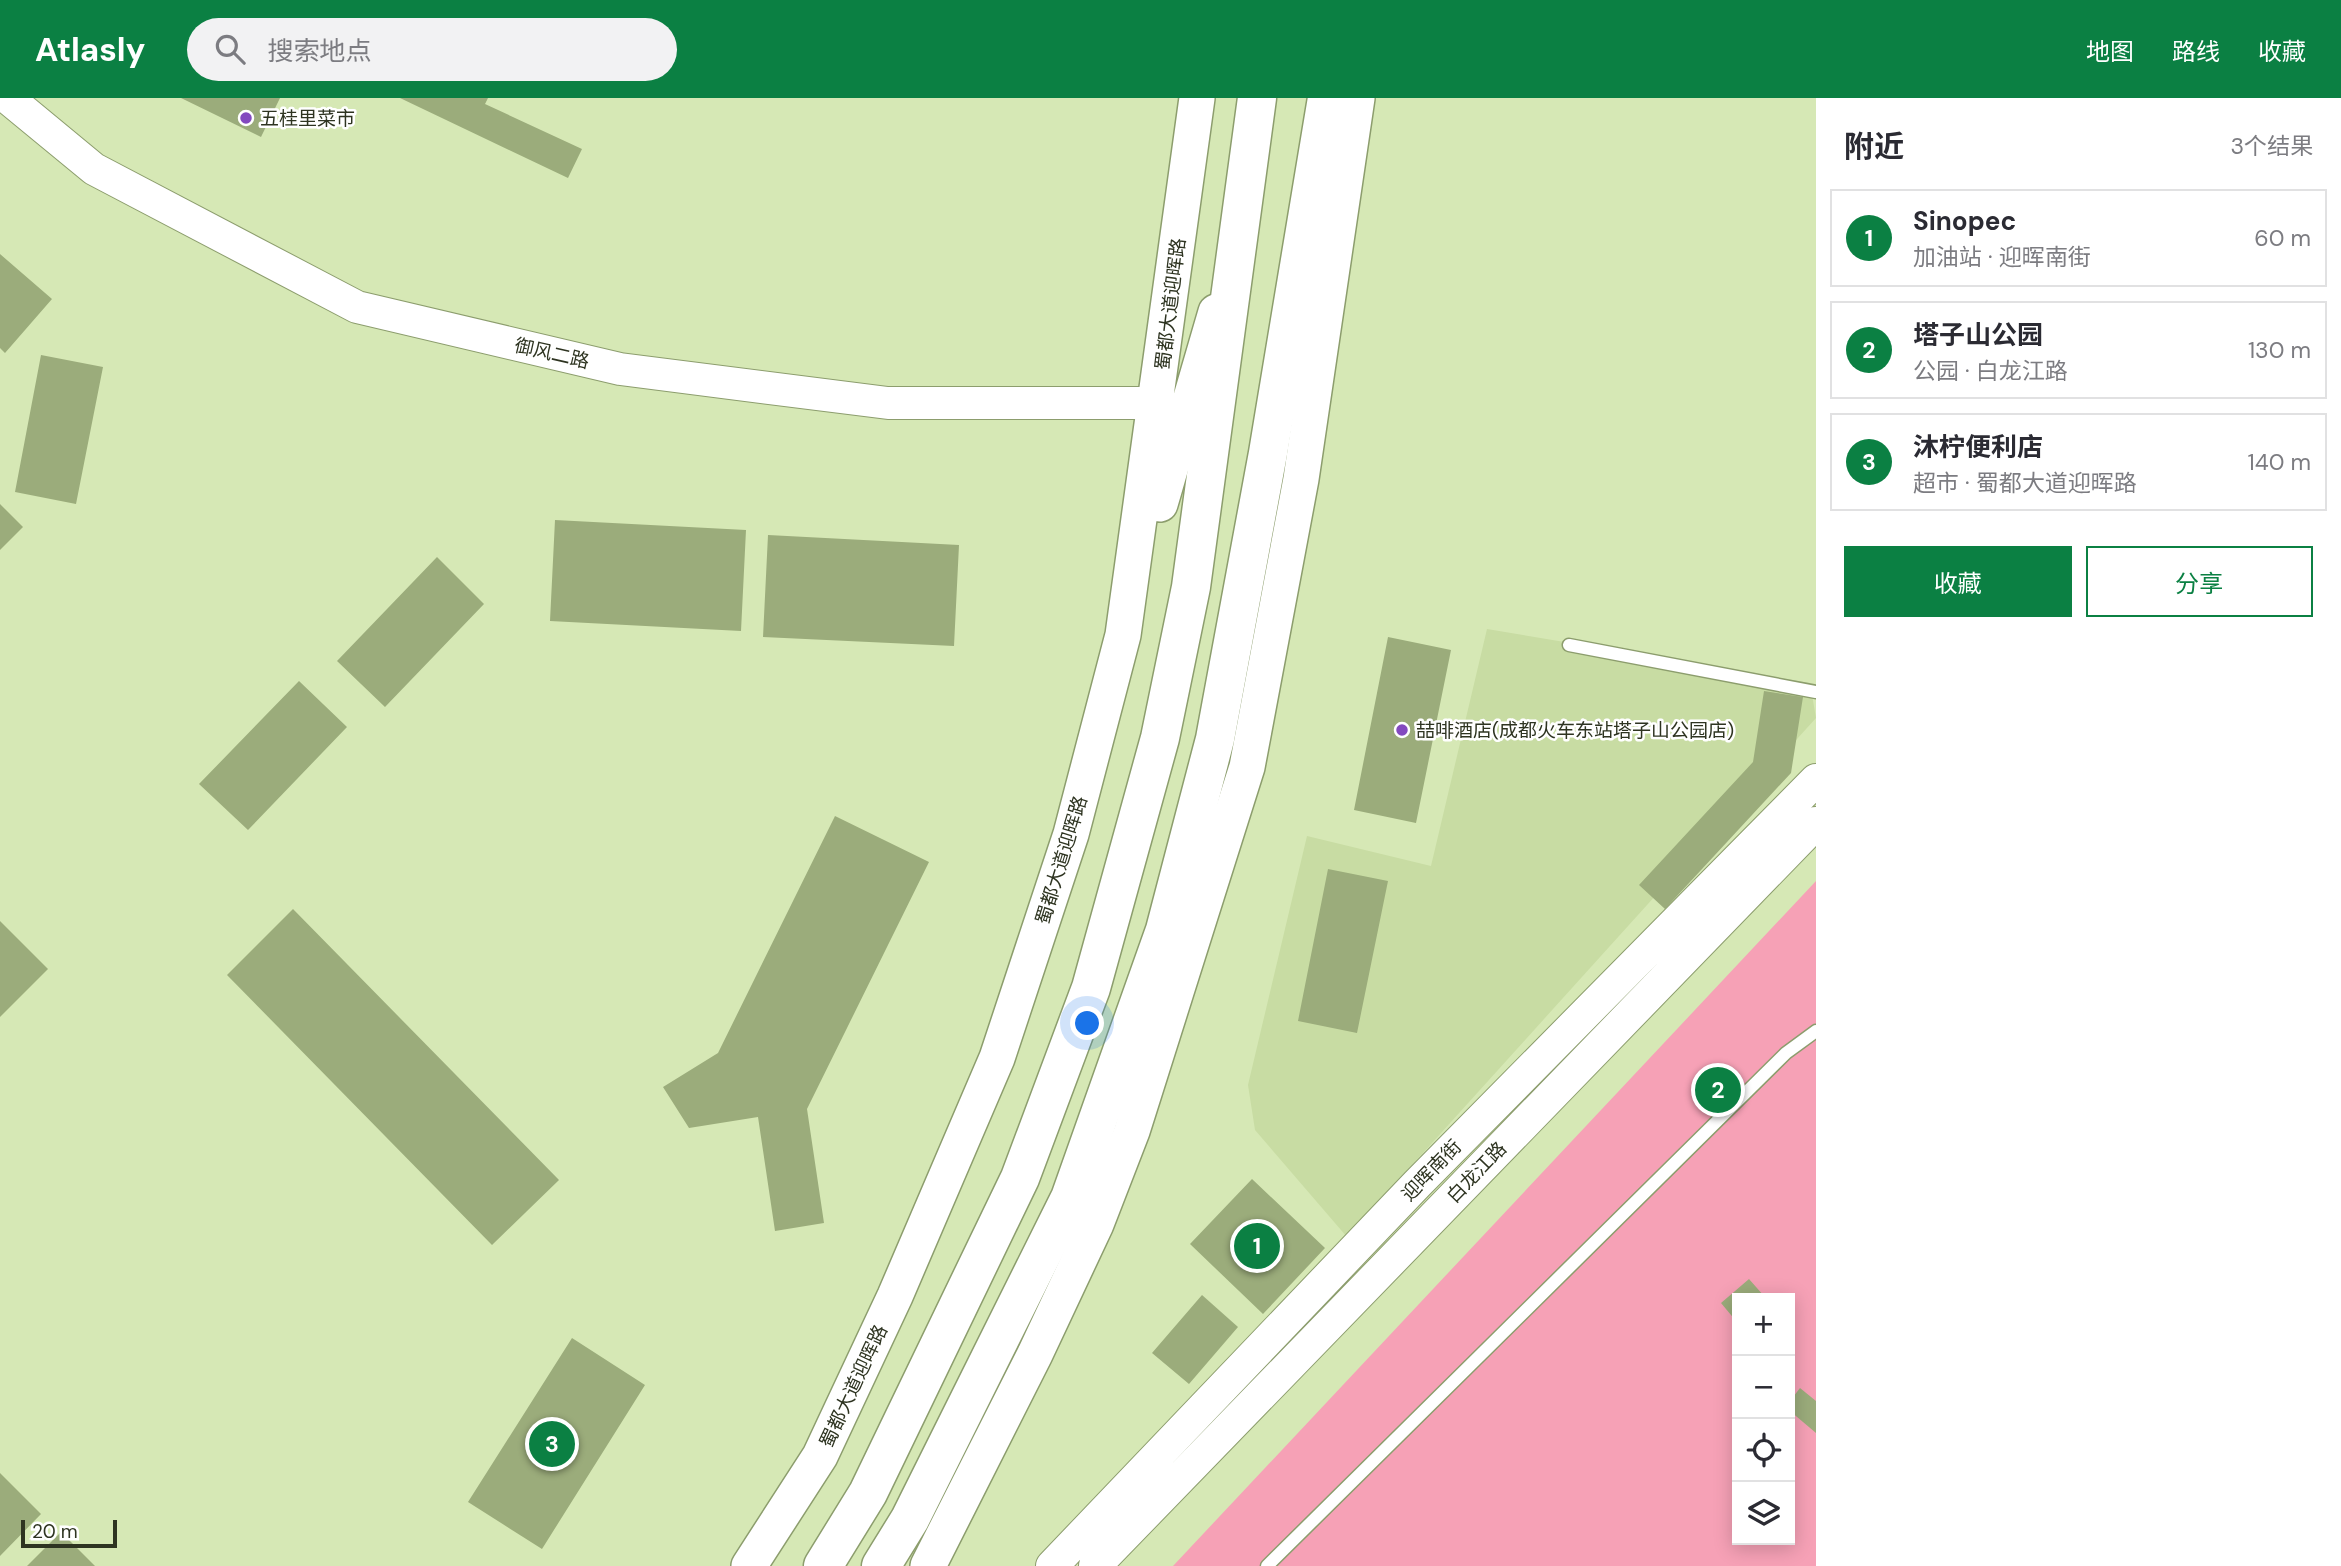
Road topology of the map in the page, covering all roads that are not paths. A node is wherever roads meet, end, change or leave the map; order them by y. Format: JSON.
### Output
{"nodes":[{"id":1,"x":8,"y":98,"type":"edge"},
{"id":2,"x":1197,"y":98,"type":"edge"},
{"id":3,"x":1257,"y":98,"type":"edge"},
{"id":4,"x":1327,"y":98,"type":"edge"},
{"id":5,"x":1332,"y":98,"type":"edge"},
{"id":6,"x":1357,"y":98,"type":"edge"},
{"id":7,"x":1236,"y":241,"type":"junction"},
{"id":8,"x":1318,"y":355,"type":"junction"},
{"id":9,"x":1157,"y":403,"type":"junction"},
{"id":10,"x":1123,"y":635,"type":"junction"},
{"id":11,"x":1569,"y":645,"type":"dead end"},
{"id":12,"x":1816,"y":692,"type":"edge"},
{"id":13,"x":1816,"y":780,"type":"edge"},
{"id":14,"x":1816,"y":823,"type":"edge"},
{"id":15,"x":1169,"y":1017,"type":"junction"},
{"id":16,"x":1816,"y":1031,"type":"edge"},
{"id":17,"x":1077,"y":1179,"type":"junction"},
{"id":18,"x":749,"y":1566,"type":"edge"},
{"id":19,"x":823,"y":1566,"type":"edge"},
{"id":20,"x":881,"y":1566,"type":"edge"},
{"id":21,"x":928,"y":1566,"type":"edge"},
{"id":22,"x":1052,"y":1566,"type":"edge"},
{"id":23,"x":1095,"y":1566,"type":"edge"},
{"id":24,"x":1267,"y":1566,"type":"edge"}],
"edges":[{"from":1,"to":9,"type":"street","name":"御风二路"},
{"from":2,"to":9,"type":"main road","name":"蜀都大道迎晖路"},
{"from":3,"to":7,"type":"highway"},
{"from":4,"to":17,"type":"highway"},
{"from":5,"to":8,"type":"main road"},
{"from":6,"to":8,"type":"main road"},
{"from":7,"to":10,"type":"main road"},
{"from":7,"to":19,"type":"highway"},
{"from":8,"to":15,"type":"main road"},
{"from":9,"to":10,"type":"main road","name":"蜀都大道迎晖路"},
{"from":10,"to":18,"type":"main road","name":"蜀都大道迎晖路"},
{"from":11,"to":12,"type":"lane"},
{"from":13,"to":22,"type":"street","name":"迎晖南街"},
{"from":14,"to":23,"type":"street","name":"白龙江路"},
{"from":15,"to":17,"type":"main road"},
{"from":15,"to":21,"type":"main road"},
{"from":16,"to":24,"type":"lane"},
{"from":17,"to":20,"type":"highway"}]}
